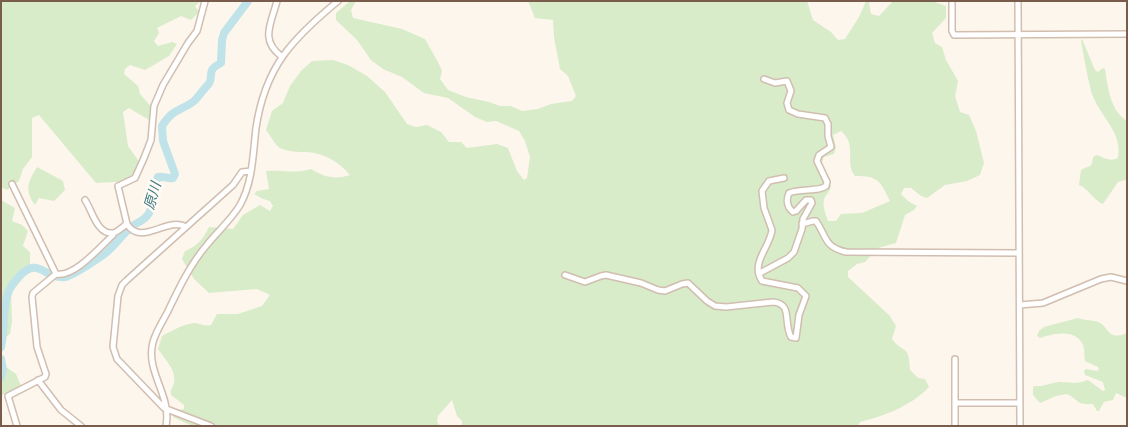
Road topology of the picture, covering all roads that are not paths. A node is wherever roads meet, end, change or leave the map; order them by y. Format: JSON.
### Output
{"nodes":[{"id":1,"x":205,"y":1,"type":"edge"},
{"id":2,"x":277,"y":1,"type":"edge"},
{"id":3,"x":338,"y":1,"type":"edge"},
{"id":4,"x":952,"y":1,"type":"edge"},
{"id":5,"x":1018,"y":1,"type":"edge"},
{"id":6,"x":1018,"y":34,"type":"junction"},
{"id":7,"x":1127,"y":34,"type":"edge"},
{"id":8,"x":282,"y":56,"type":"junction"},
{"id":9,"x":764,"y":79,"type":"dead end"},
{"id":10,"x":251,"y":171,"type":"junction"},
{"id":11,"x":784,"y":178,"type":"dead end"},
{"id":12,"x":12,"y":184,"type":"dead end"},
{"id":13,"x":85,"y":200,"type":"dead end"},
{"id":14,"x":802,"y":224,"type":"junction"},
{"id":15,"x":129,"y":227,"type":"junction"},
{"id":16,"x":186,"y":227,"type":"junction"},
{"id":17,"x":113,"y":232,"type":"junction"},
{"id":18,"x":1019,"y":253,"type":"junction"},
{"id":19,"x":760,"y":273,"type":"junction"},
{"id":20,"x":54,"y":275,"type":"junction"},
{"id":21,"x":565,"y":275,"type":"dead end"},
{"id":22,"x":1127,"y":281,"type":"edge"},
{"id":23,"x":1020,"y":305,"type":"junction"},
{"id":24,"x":954,"y":359,"type":"dead end"},
{"id":25,"x":38,"y":380,"type":"junction"},
{"id":26,"x":955,"y":403,"type":"junction"},
{"id":27,"x":1020,"y":403,"type":"junction"},
{"id":28,"x":167,"y":408,"type":"junction"},
{"id":29,"x":17,"y":426,"type":"edge"},
{"id":30,"x":81,"y":426,"type":"edge"},
{"id":31,"x":166,"y":426,"type":"edge"},
{"id":32,"x":211,"y":426,"type":"edge"},
{"id":33,"x":955,"y":426,"type":"edge"},
{"id":34,"x":1020,"y":426,"type":"edge"}],
"edges":[{"from":1,"to":15,"type":"street"},
{"from":2,"to":8,"type":"street"},
{"from":3,"to":8,"type":"street"},
{"from":4,"to":6,"type":"street"},
{"from":5,"to":6,"type":"street"},
{"from":6,"to":7,"type":"street"},
{"from":6,"to":18,"type":"street"},
{"from":8,"to":10,"type":"street"},
{"from":9,"to":14,"type":"street"},
{"from":10,"to":16,"type":"street"},
{"from":10,"to":28,"type":"street"},
{"from":11,"to":19,"type":"street"},
{"from":12,"to":20,"type":"street"},
{"from":13,"to":17,"type":"street"},
{"from":14,"to":18,"type":"street"},
{"from":14,"to":19,"type":"street"},
{"from":15,"to":16,"type":"street"},
{"from":15,"to":17,"type":"street"},
{"from":16,"to":28,"type":"street"},
{"from":17,"to":20,"type":"street"},
{"from":18,"to":23,"type":"street"},
{"from":19,"to":21,"type":"street"},
{"from":20,"to":25,"type":"street"},
{"from":22,"to":23,"type":"street"},
{"from":23,"to":27,"type":"street"},
{"from":24,"to":26,"type":"street"},
{"from":25,"to":29,"type":"street"},
{"from":25,"to":30,"type":"street"},
{"from":26,"to":27,"type":"street"},
{"from":26,"to":33,"type":"street"},
{"from":27,"to":34,"type":"street"},
{"from":28,"to":31,"type":"street"},
{"from":28,"to":32,"type":"street"}]}
